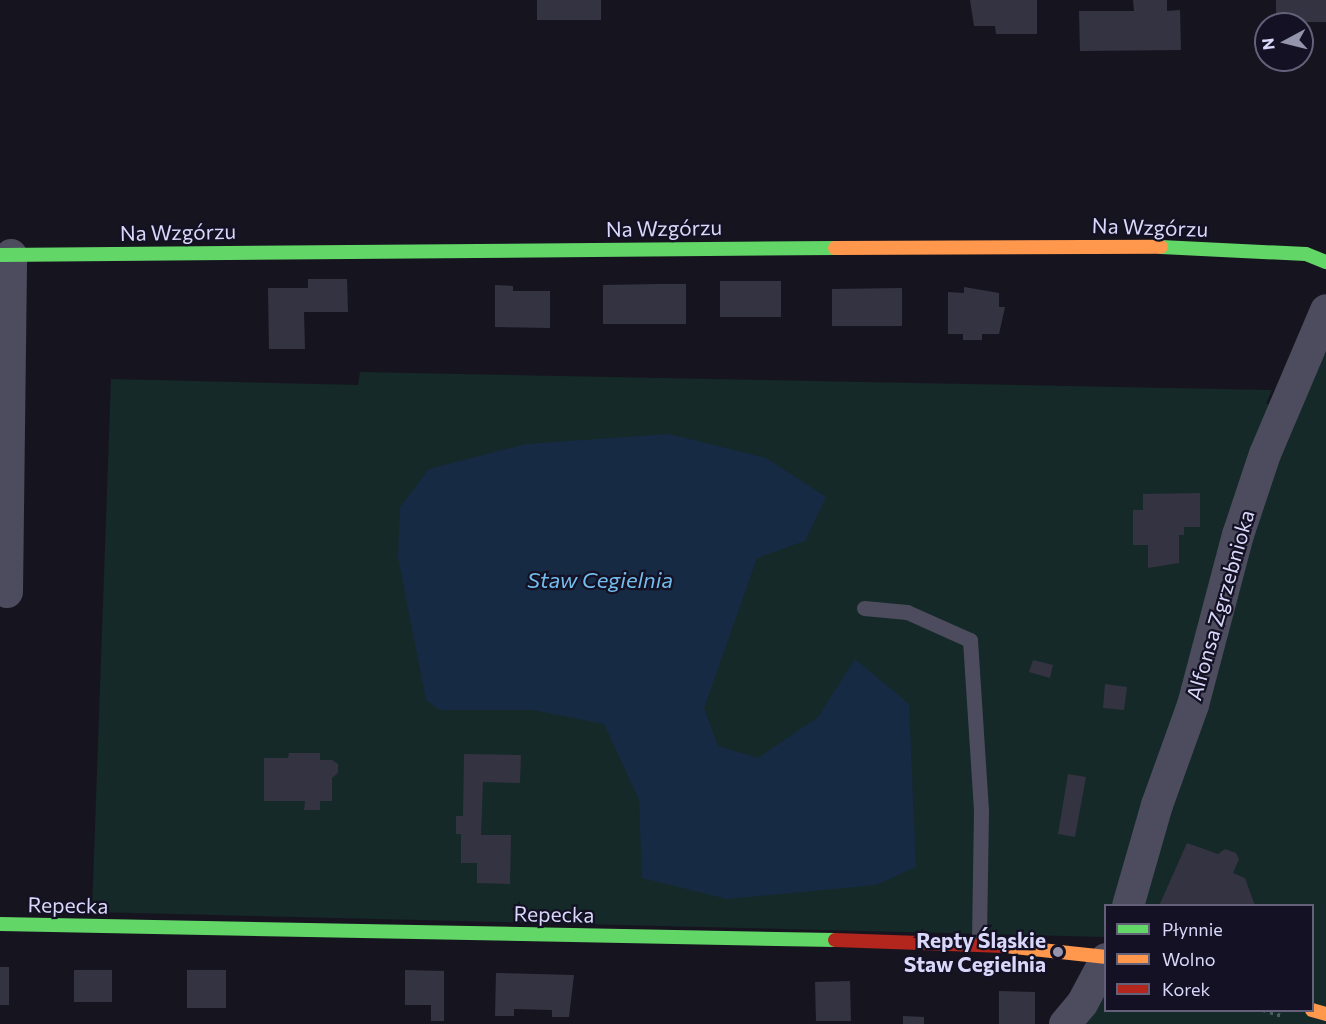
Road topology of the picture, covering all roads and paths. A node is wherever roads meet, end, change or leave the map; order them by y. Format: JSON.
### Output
{"nodes":[{"id":1,"x":6,"y":255,"type":"edge"},
{"id":2,"x":1326,"y":262,"type":"edge"},
{"id":3,"x":1326,"y":310,"type":"edge"},
{"id":4,"x":4,"y":510,"type":"edge"},
{"id":5,"x":7,"y":592,"type":"dead end"},
{"id":6,"x":864,"y":608,"type":"dead end"},
{"id":7,"x":1129,"y":904,"type":"edge"},
{"id":8,"x":0,"y":924,"type":"edge"},
{"id":9,"x":979,"y":943,"type":"junction"},
{"id":10,"x":1104,"y":958,"type":"edge"},
{"id":11,"x":1104,"y":962,"type":"edge"},
{"id":12,"x":1065,"y":1024,"type":"edge"}],
"edges":[{"from":1,"to":2,"type":"street","name":"Na Wzgórzu"},
{"from":1,"to":4,"type":"street"},
{"from":3,"to":7,"type":"street","name":"Alfonsa Zgrzebnioka"},
{"from":4,"to":5,"type":"street"},
{"from":6,"to":9,"type":"lane"},
{"from":8,"to":9,"type":"street","name":"Repecka"},
{"from":9,"to":10,"type":"street","name":"Repecka"},
{"from":11,"to":12,"type":"street"}]}
